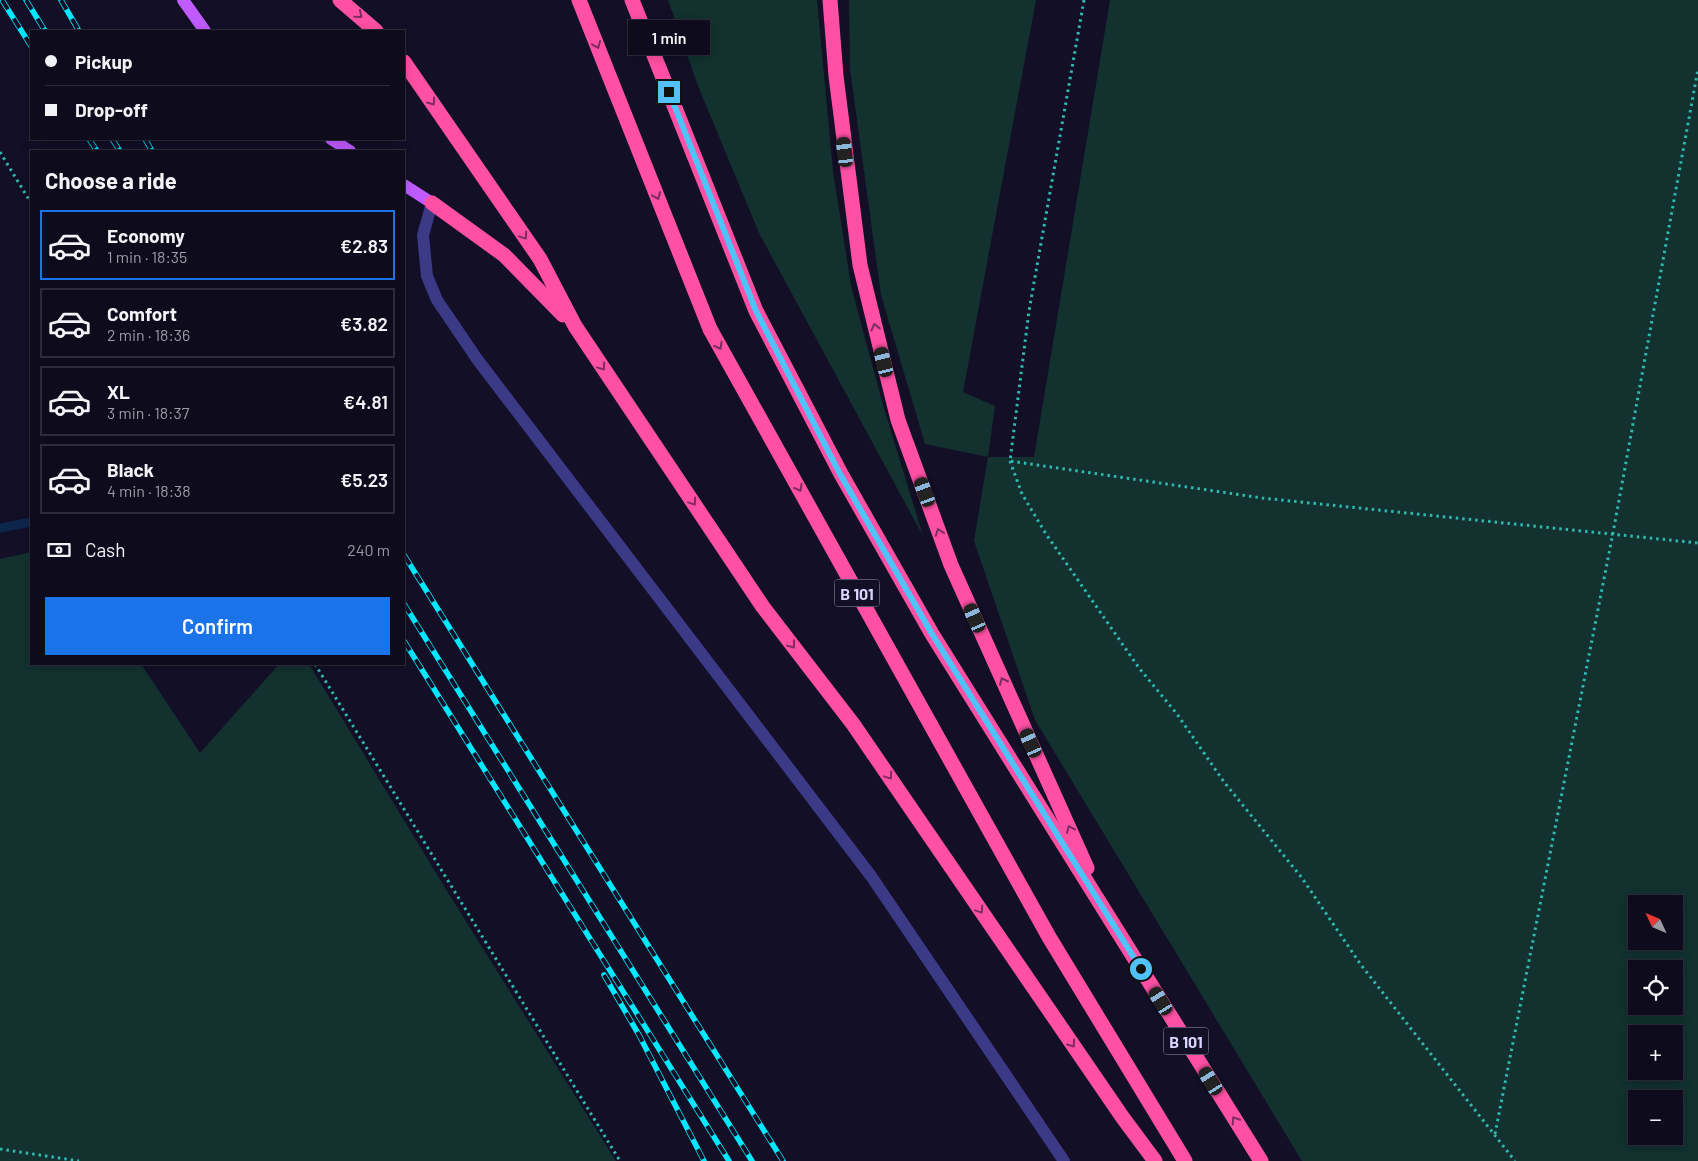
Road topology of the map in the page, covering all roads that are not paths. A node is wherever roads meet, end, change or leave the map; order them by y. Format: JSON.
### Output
{"nodes":[{"id":1,"x":183,"y":0,"type":"edge"},
{"id":2,"x":340,"y":0,"type":"edge"},
{"id":3,"x":579,"y":0,"type":"edge"},
{"id":4,"x":632,"y":0,"type":"edge"},
{"id":5,"x":830,"y":0,"type":"edge"},
{"id":6,"x":204,"y":30,"type":"edge"},
{"id":7,"x":375,"y":30,"type":"edge"},
{"id":8,"x":405,"y":63,"type":"edge"},
{"id":9,"x":333,"y":140,"type":"edge"},
{"id":10,"x":348,"y":150,"type":"edge"},
{"id":11,"x":405,"y":186,"type":"edge"},
{"id":12,"x":432,"y":203,"type":"junction"},
{"id":13,"x":575,"y":326,"type":"junction"},
{"id":14,"x":1111,"y":922,"type":"junction"},
{"id":15,"x":1064,"y":1161,"type":"edge"},
{"id":16,"x":1155,"y":1161,"type":"edge"},
{"id":17,"x":1185,"y":1161,"type":"edge"},
{"id":18,"x":1261,"y":1161,"type":"edge"}],
"edges":[{"from":1,"to":6,"type":"main road"},
{"from":2,"to":7,"type":"highway","one_way":true},
{"from":3,"to":17,"type":"highway","number":"B 101","one_way":true},
{"from":4,"to":14,"type":"highway","number":"B 101"},
{"from":14,"to":5,"type":"highway","one_way":true},
{"from":8,"to":13,"type":"highway","one_way":true},
{"from":9,"to":10,"type":"main road"},
{"from":11,"to":12,"type":"main road"},
{"from":12,"to":13,"type":"highway"},
{"from":12,"to":15,"type":"lane"},
{"from":13,"to":16,"type":"highway","one_way":true},
{"from":18,"to":14,"type":"highway","number":"B 101","one_way":true}]}
